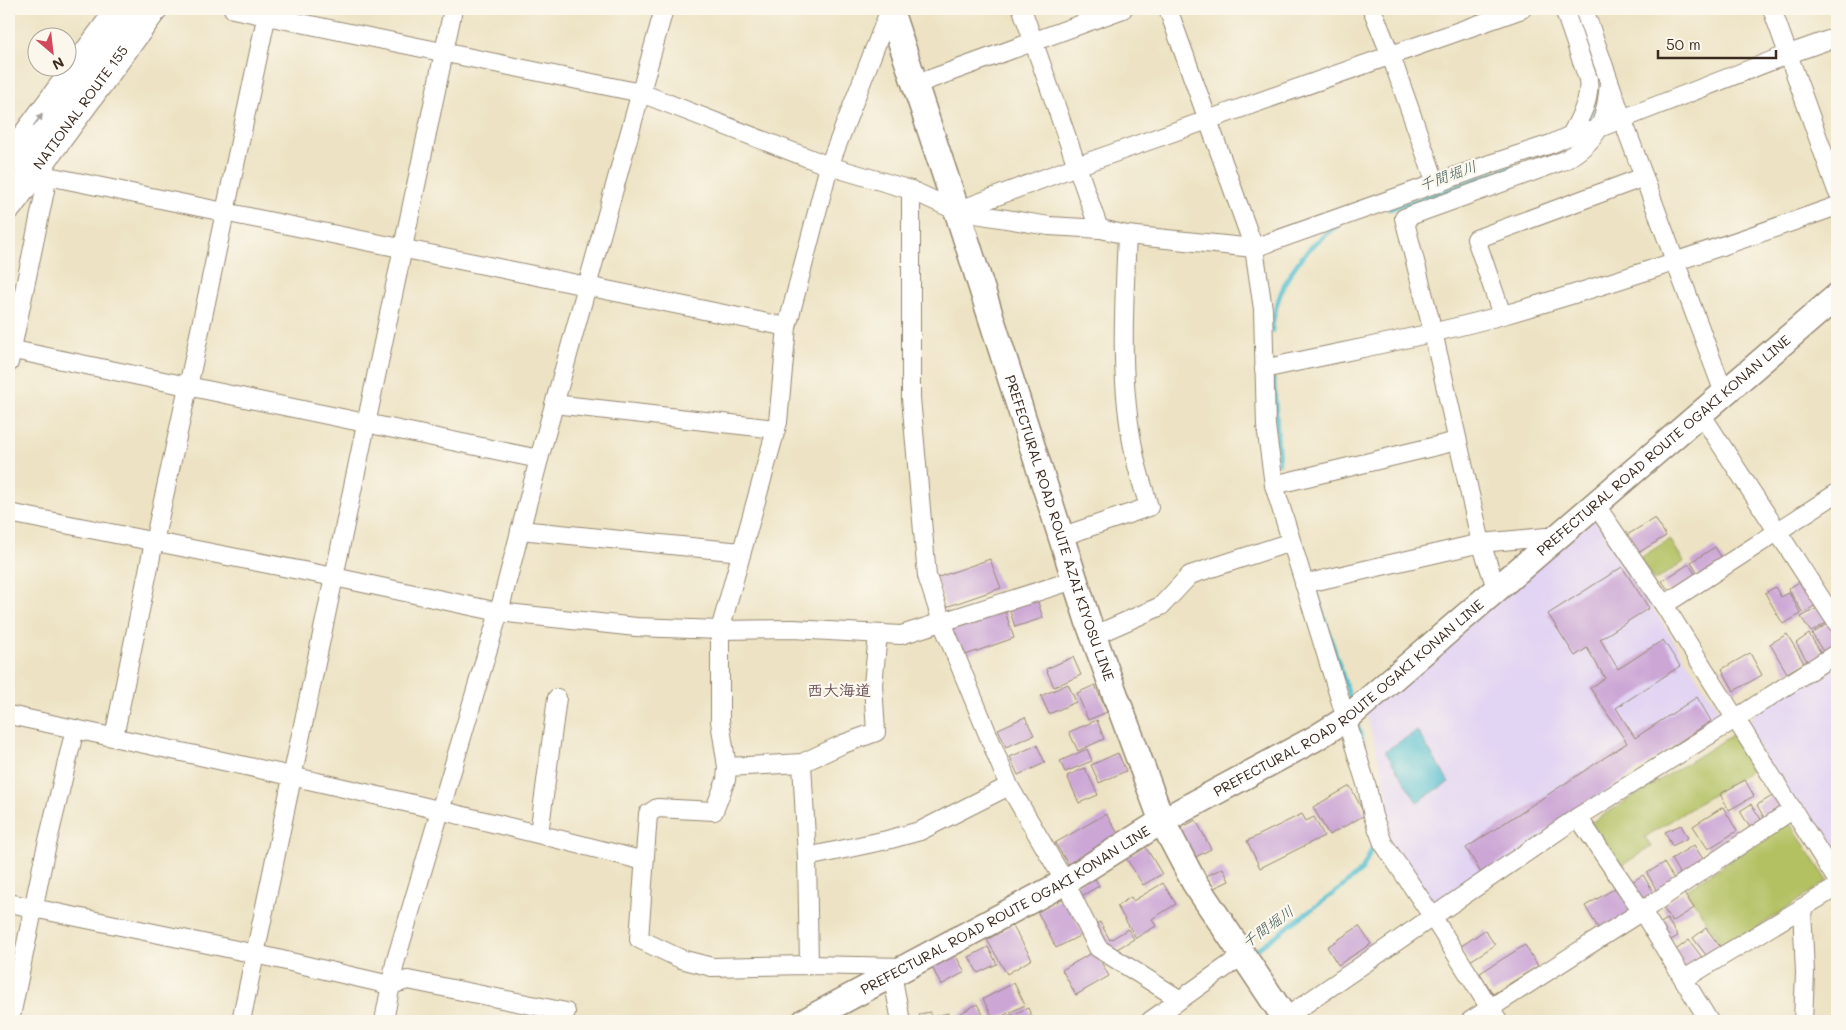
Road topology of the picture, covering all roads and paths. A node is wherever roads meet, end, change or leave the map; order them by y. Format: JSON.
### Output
{"nodes":[{"id":1,"x":121,"y":9,"type":"edge"},
{"id":2,"x":153,"y":9,"type":"edge"},
{"id":3,"x":233,"y":9,"type":"edge"},
{"id":4,"x":453,"y":9,"type":"edge"},
{"id":5,"x":664,"y":9,"type":"edge"},
{"id":6,"x":890,"y":9,"type":"edge"},
{"id":7,"x":1022,"y":9,"type":"edge"},
{"id":8,"x":1123,"y":9,"type":"edge"},
{"id":9,"x":1168,"y":9,"type":"edge"},
{"id":10,"x":1372,"y":9,"type":"edge"},
{"id":11,"x":1522,"y":9,"type":"edge"},
{"id":12,"x":1564,"y":9,"type":"edge"},
{"id":13,"x":1584,"y":9,"type":"edge"},
{"id":14,"x":1772,"y":9,"type":"edge"},
{"id":15,"x":268,"y":12,"type":"edge"},
{"id":16,"x":1837,"y":37,"type":"edge"},
{"id":17,"x":1034,"y":42,"type":"junction"},
{"id":18,"x":444,"y":53,"type":"junction"},
{"id":19,"x":1789,"y":54,"type":"junction"},
{"id":20,"x":1391,"y":56,"type":"junction"},
{"id":21,"x":1609,"y":82,"type":"junction"},
{"id":22,"x":914,"y":86,"type":"junction"},
{"id":23,"x":641,"y":93,"type":"junction"},
{"id":24,"x":1622,"y":118,"type":"junction"},
{"id":25,"x":1209,"y":120,"type":"junction"},
{"id":26,"x":1597,"y":128,"type":"junction"},
{"id":27,"x":1574,"y":135,"type":"junction"},
{"id":28,"x":9,"y":160,"type":"edge"},
{"id":29,"x":829,"y":166,"type":"junction"},
{"id":30,"x":1077,"y":166,"type":"junction"},
{"id":31,"x":41,"y":173,"type":"junction"},
{"id":32,"x":1644,"y":177,"type":"junction"},
{"id":33,"x":911,"y":190,"type":"junction"},
{"id":34,"x":1837,"y":191,"type":"edge"},
{"id":35,"x":1435,"y":193,"type":"junction"},
{"id":36,"x":9,"y":205,"type":"edge"},
{"id":37,"x":1837,"y":206,"type":"edge"},
{"id":38,"x":226,"y":211,"type":"junction"},
{"id":39,"x":957,"y":211,"type":"junction"},
{"id":40,"x":1099,"y":230,"type":"junction"},
{"id":41,"x":1127,"y":235,"type":"junction"},
{"id":42,"x":403,"y":247,"type":"junction"},
{"id":43,"x":1254,"y":248,"type":"junction"},
{"id":44,"x":1676,"y":263,"type":"junction"},
{"id":45,"x":587,"y":285,"type":"junction"},
{"id":46,"x":1837,"y":298,"type":"edge"},
{"id":47,"x":1502,"y":315,"type":"junction"},
{"id":48,"x":787,"y":327,"type":"junction"},
{"id":49,"x":1433,"y":332,"type":"junction"},
{"id":50,"x":10,"y":354,"type":"edge"},
{"id":51,"x":1264,"y":368,"type":"junction"},
{"id":52,"x":188,"y":387,"type":"junction"},
{"id":53,"x":1724,"y":393,"type":"junction"},
{"id":54,"x":554,"y":404,"type":"junction"},
{"id":55,"x":1701,"y":414,"type":"junction"},
{"id":56,"x":367,"y":424,"type":"junction"},
{"id":57,"x":776,"y":429,"type":"junction"},
{"id":58,"x":1457,"y":441,"type":"junction"},
{"id":59,"x":539,"y":459,"type":"junction"},
{"id":60,"x":1274,"y":485,"type":"junction"},
{"id":61,"x":1837,"y":493,"type":"edge"},
{"id":62,"x":1595,"y":504,"type":"junction"},
{"id":63,"x":9,"y":513,"type":"edge"},
{"id":64,"x":520,"y":530,"type":"junction"},
{"id":65,"x":1778,"y":531,"type":"junction"},
{"id":66,"x":1060,"y":537,"type":"junction"},
{"id":67,"x":1556,"y":538,"type":"junction"},
{"id":68,"x":154,"y":542,"type":"junction"},
{"id":69,"x":1291,"y":542,"type":"junction"},
{"id":70,"x":1481,"y":543,"type":"junction"},
{"id":71,"x":741,"y":552,"type":"junction"},
{"id":72,"x":334,"y":577,"type":"junction"},
{"id":73,"x":1074,"y":580,"type":"junction"},
{"id":74,"x":1304,"y":584,"type":"junction"},
{"id":75,"x":1496,"y":588,"type":"junction"},
{"id":76,"x":1664,"y":605,"type":"junction"},
{"id":77,"x":499,"y":612,"type":"junction"},
{"id":78,"x":942,"y":622,"type":"junction"},
{"id":79,"x":1837,"y":623,"type":"edge"},
{"id":80,"x":720,"y":630,"type":"junction"},
{"id":81,"x":878,"y":634,"type":"junction"},
{"id":82,"x":1093,"y":636,"type":"junction"},
{"id":83,"x":1837,"y":653,"type":"edge"},
{"id":84,"x":557,"y":698,"type":"dead end"},
{"id":85,"x":9,"y":715,"type":"edge"},
{"id":86,"x":1346,"y":719,"type":"junction"},
{"id":87,"x":1735,"y":719,"type":"junction"},
{"id":88,"x":75,"y":729,"type":"junction"},
{"id":89,"x":114,"y":737,"type":"junction"},
{"id":90,"x":802,"y":763,"type":"junction"},
{"id":91,"x":727,"y":767,"type":"junction"},
{"id":92,"x":292,"y":778,"type":"junction"},
{"id":93,"x":1009,"y":786,"type":"junction"},
{"id":94,"x":1792,"y":810,"type":"junction"},
{"id":95,"x":439,"y":811,"type":"junction"},
{"id":96,"x":1578,"y":817,"type":"junction"},
{"id":97,"x":1162,"y":821,"type":"junction"},
{"id":98,"x":540,"y":834,"type":"junction"},
{"id":99,"x":807,"y":857,"type":"junction"},
{"id":100,"x":644,"y":862,"type":"junction"},
{"id":101,"x":1837,"y":880,"type":"edge"},
{"id":102,"x":1065,"y":882,"type":"junction"},
{"id":103,"x":1837,"y":887,"type":"edge"},
{"id":104,"x":9,"y":903,"type":"edge"},
{"id":105,"x":33,"y":908,"type":"junction"},
{"id":106,"x":1802,"y":908,"type":"junction"},
{"id":107,"x":1642,"y":911,"type":"junction"},
{"id":108,"x":1432,"y":916,"type":"junction"},
{"id":109,"x":256,"y":954,"type":"junction"},
{"id":110,"x":1246,"y":959,"type":"junction"},
{"id":111,"x":809,"y":965,"type":"junction"},
{"id":112,"x":899,"y":971,"type":"junction"},
{"id":113,"x":1684,"y":979,"type":"junction"},
{"id":114,"x":390,"y":985,"type":"junction"},
{"id":115,"x":1179,"y":999,"type":"junction"},
{"id":116,"x":566,"y":1012,"type":"dead end"},
{"id":117,"x":1494,"y":1015,"type":"edge"},
{"id":118,"x":1286,"y":1020,"type":"edge"},
{"id":119,"x":10,"y":1021,"type":"edge"},
{"id":120,"x":241,"y":1021,"type":"edge"},
{"id":121,"x":384,"y":1021,"type":"edge"},
{"id":122,"x":805,"y":1021,"type":"edge"},
{"id":123,"x":900,"y":1021,"type":"edge"},
{"id":124,"x":1150,"y":1021,"type":"edge"},
{"id":125,"x":1470,"y":1021,"type":"edge"},
{"id":126,"x":1709,"y":1021,"type":"edge"},
{"id":127,"x":1803,"y":1021,"type":"edge"}],
"edges":[{"from":28,"to":1,"type":"highway","name":"NATIONAL ROUTE 155","one_way":true},
{"from":2,"to":31,"type":"highway","name":"NATIONAL ROUTE 155"},
{"from":3,"to":15,"type":"street"},
{"from":4,"to":18,"type":"street"},
{"from":5,"to":23,"type":"street"},
{"from":6,"to":22,"type":"main road","name":"PREFECTURAL ROAD ROUTE AZAI KIYOSU LINE"},
{"from":6,"to":29,"type":"street"},
{"from":7,"to":17,"type":"street"},
{"from":8,"to":17,"type":"street"},
{"from":9,"to":25,"type":"street"},
{"from":10,"to":20,"type":"street"},
{"from":11,"to":20,"type":"street"},
{"from":12,"to":27,"type":"street"},
{"from":13,"to":21,"type":"street"},
{"from":14,"to":19,"type":"street"},
{"from":15,"to":18,"type":"street"},
{"from":15,"to":38,"type":"street"},
{"from":16,"to":19,"type":"street"},
{"from":17,"to":22,"type":"street"},
{"from":17,"to":30,"type":"street"},
{"from":18,"to":23,"type":"street"},
{"from":18,"to":42,"type":"street"},
{"from":19,"to":24,"type":"street"},
{"from":19,"to":34,"type":"street"},
{"from":20,"to":25,"type":"street"},
{"from":20,"to":35,"type":"street"},
{"from":21,"to":24,"type":"street"},
{"from":21,"to":26,"type":"street"},
{"from":22,"to":39,"type":"main road","name":"PREFECTURAL ROAD ROUTE AZAI KIYOSU LINE"},
{"from":23,"to":29,"type":"street"},
{"from":23,"to":45,"type":"street"},
{"from":24,"to":26,"type":"street"},
{"from":24,"to":32,"type":"street"},
{"from":25,"to":30,"type":"street"},
{"from":25,"to":43,"type":"street"},
{"from":26,"to":27,"type":"street"},
{"from":26,"to":35,"type":"street"},
{"from":27,"to":35,"type":"street"},
{"from":29,"to":33,"type":"street"},
{"from":29,"to":48,"type":"street"},
{"from":30,"to":39,"type":"street"},
{"from":30,"to":40,"type":"street"},
{"from":31,"to":36,"type":"highway","name":"NATIONAL ROUTE 155"},
{"from":31,"to":38,"type":"street"},
{"from":31,"to":50,"type":"street"},
{"from":32,"to":44,"type":"street"},
{"from":32,"to":47,"type":"street"},
{"from":33,"to":39,"type":"street"},
{"from":33,"to":78,"type":"street"},
{"from":35,"to":43,"type":"street"},
{"from":35,"to":49,"type":"street"},
{"from":37,"to":44,"type":"street"},
{"from":38,"to":42,"type":"street"},
{"from":38,"to":52,"type":"street"},
{"from":39,"to":40,"type":"street"},
{"from":39,"to":66,"type":"main road","name":"PREFECTURAL ROAD ROUTE AZAI KIYOSU LINE"},
{"from":40,"to":41,"type":"street"},
{"from":41,"to":43,"type":"street"},
{"from":41,"to":66,"type":"street"},
{"from":42,"to":45,"type":"street"},
{"from":42,"to":56,"type":"street"},
{"from":43,"to":51,"type":"street"},
{"from":44,"to":47,"type":"street"},
{"from":44,"to":53,"type":"street"},
{"from":45,"to":48,"type":"street"},
{"from":45,"to":54,"type":"street"},
{"from":46,"to":53,"type":"main road","name":"PREFECTURAL ROAD ROUTE OGAKI KONAN LINE"},
{"from":47,"to":49,"type":"street"},
{"from":48,"to":57,"type":"street"},
{"from":49,"to":51,"type":"street"},
{"from":49,"to":58,"type":"street"},
{"from":50,"to":52,"type":"street"},
{"from":51,"to":60,"type":"street"},
{"from":52,"to":56,"type":"street"},
{"from":52,"to":68,"type":"street"},
{"from":53,"to":55,"type":"main road","name":"PREFECTURAL ROAD ROUTE OGAKI KONAN LINE"},
{"from":54,"to":57,"type":"street"},
{"from":54,"to":59,"type":"street"},
{"from":55,"to":62,"type":"main road","name":"PREFECTURAL ROAD ROUTE OGAKI KONAN LINE"},
{"from":55,"to":65,"type":"street"},
{"from":56,"to":59,"type":"street"},
{"from":56,"to":72,"type":"street"},
{"from":57,"to":71,"type":"street"},
{"from":58,"to":60,"type":"street"},
{"from":58,"to":70,"type":"street"},
{"from":59,"to":64,"type":"street"},
{"from":60,"to":69,"type":"street"},
{"from":61,"to":65,"type":"street"},
{"from":62,"to":67,"type":"main road","name":"PREFECTURAL ROAD ROUTE OGAKI KONAN LINE"},
{"from":62,"to":76,"type":"street"},
{"from":63,"to":68,"type":"street"},
{"from":64,"to":71,"type":"street"},
{"from":64,"to":77,"type":"street"},
{"from":65,"to":76,"type":"street"},
{"from":65,"to":79,"type":"street"},
{"from":66,"to":73,"type":"main road","name":"PREFECTURAL ROAD ROUTE AZAI KIYOSU LINE"},
{"from":67,"to":70,"type":"street"},
{"from":67,"to":75,"type":"main road","name":"PREFECTURAL ROAD ROUTE OGAKI KONAN LINE"},
{"from":68,"to":72,"type":"street"},
{"from":68,"to":89,"type":"street"},
{"from":69,"to":74,"type":"street"},
{"from":69,"to":82,"type":"street"},
{"from":70,"to":74,"type":"street"},
{"from":70,"to":75,"type":"street"},
{"from":71,"to":80,"type":"street"},
{"from":72,"to":77,"type":"street"},
{"from":72,"to":92,"type":"street"},
{"from":73,"to":78,"type":"street"},
{"from":73,"to":82,"type":"main road","name":"PREFECTURAL ROAD ROUTE AZAI KIYOSU LINE"},
{"from":74,"to":86,"type":"street"},
{"from":75,"to":86,"type":"main road","name":"PREFECTURAL ROAD ROUTE OGAKI KONAN LINE"},
{"from":76,"to":87,"type":"street"},
{"from":77,"to":80,"type":"street"},
{"from":77,"to":95,"type":"street"},
{"from":78,"to":81,"type":"street"},
{"from":78,"to":93,"type":"street"},
{"from":80,"to":81,"type":"street"},
{"from":80,"to":91,"type":"street"},
{"from":81,"to":90,"type":"street"},
{"from":82,"to":97,"type":"main road","name":"PREFECTURAL ROAD ROUTE AZAI KIYOSU LINE"},
{"from":83,"to":87,"type":"street"},
{"from":84,"to":98,"type":"street"},
{"from":85,"to":88,"type":"street"},
{"from":86,"to":97,"type":"main road","name":"PREFECTURAL ROAD ROUTE OGAKI KONAN LINE"},
{"from":86,"to":108,"type":"street"},
{"from":87,"to":94,"type":"street"},
{"from":87,"to":96,"type":"street"},
{"from":88,"to":89,"type":"street"},
{"from":88,"to":105,"type":"street"},
{"from":89,"to":92,"type":"street"},
{"from":90,"to":91,"type":"street"},
{"from":90,"to":99,"type":"street"},
{"from":91,"to":100,"type":"street"},
{"from":92,"to":95,"type":"street"},
{"from":92,"to":109,"type":"street"},
{"from":93,"to":99,"type":"street"},
{"from":93,"to":102,"type":"street"},
{"from":94,"to":101,"type":"street"},
{"from":94,"to":107,"type":"street"},
{"from":95,"to":98,"type":"street"},
{"from":95,"to":114,"type":"street"},
{"from":96,"to":107,"type":"street"},
{"from":96,"to":108,"type":"street"},
{"from":97,"to":102,"type":"main road","name":"PREFECTURAL ROAD ROUTE OGAKI KONAN LINE"},
{"from":97,"to":110,"type":"main road","name":"PREFECTURAL ROAD ROUTE AZAI KIYOSU LINE"},
{"from":98,"to":100,"type":"street"},
{"from":99,"to":111,"type":"street"},
{"from":100,"to":111,"type":"street"},
{"from":102,"to":112,"type":"main road","name":"PREFECTURAL ROAD ROUTE OGAKI KONAN LINE"},
{"from":102,"to":115,"type":"street"},
{"from":103,"to":106,"type":"street"},
{"from":104,"to":105,"type":"street"},
{"from":105,"to":109,"type":"street"},
{"from":105,"to":119,"type":"street"},
{"from":106,"to":113,"type":"street"},
{"from":106,"to":127,"type":"street"},
{"from":107,"to":113,"type":"street"},
{"from":107,"to":117,"type":"street"},
{"from":108,"to":117,"type":"street"},
{"from":108,"to":118,"type":"street"},
{"from":109,"to":114,"type":"street"},
{"from":109,"to":120,"type":"street"},
{"from":110,"to":115,"type":"street"},
{"from":110,"to":118,"type":"main road","name":"PREFECTURAL ROAD ROUTE AZAI KIYOSU LINE"},
{"from":111,"to":112,"type":"street"},
{"from":112,"to":122,"type":"main road","name":"PREFECTURAL ROAD ROUTE OGAKI KONAN LINE"},
{"from":112,"to":123,"type":"street"},
{"from":113,"to":126,"type":"street"},
{"from":114,"to":116,"type":"street"},
{"from":114,"to":121,"type":"street"},
{"from":115,"to":124,"type":"street"},
{"from":117,"to":125,"type":"street"}]}
